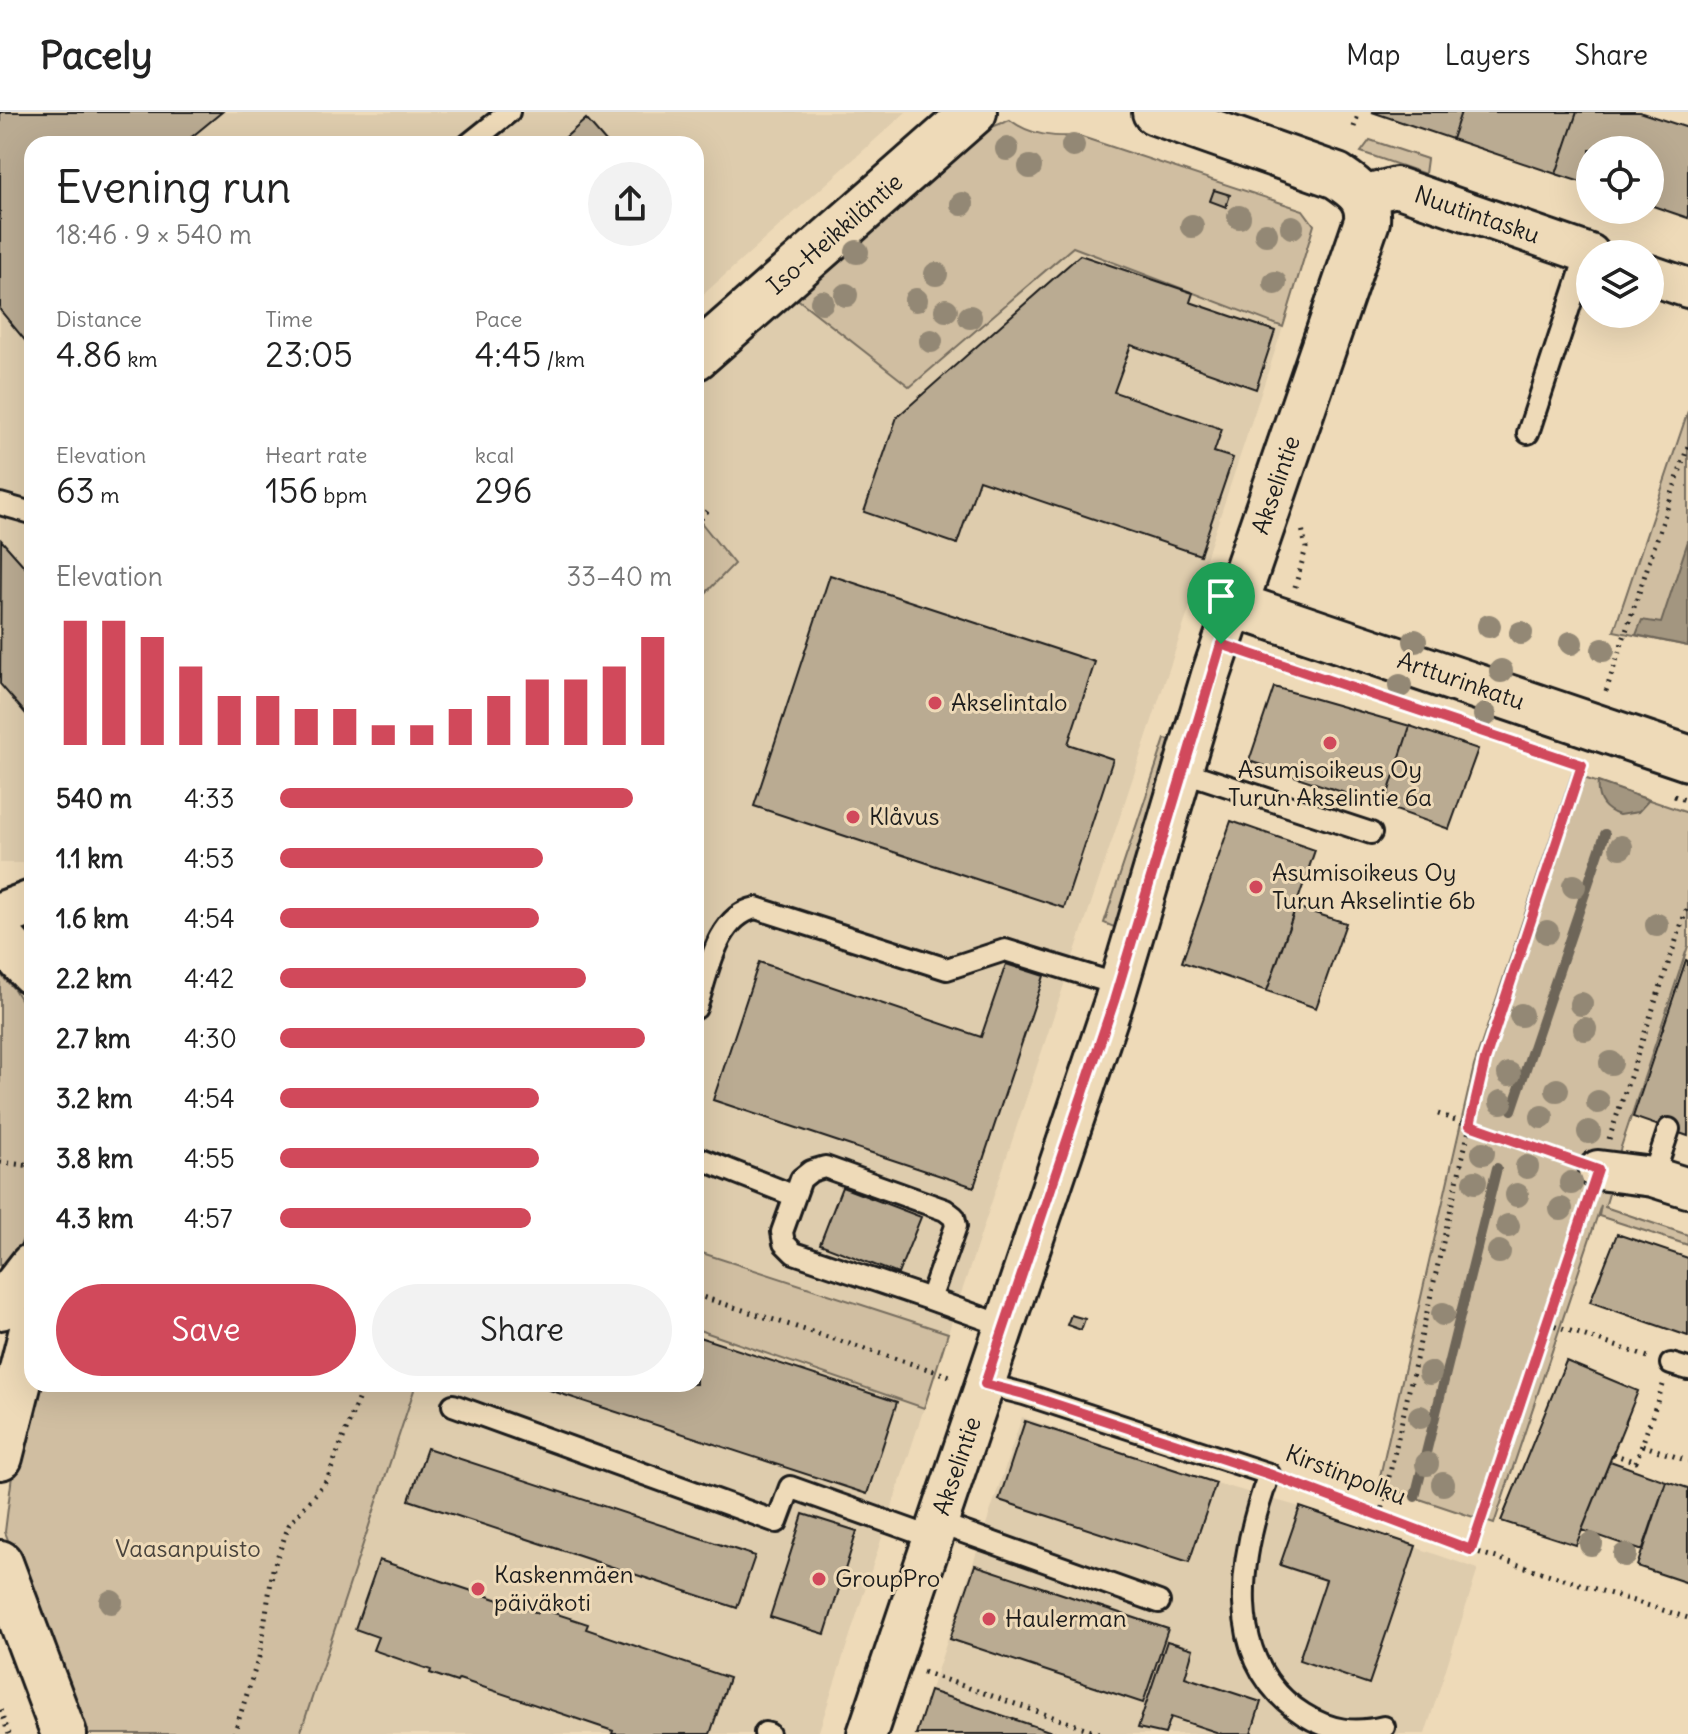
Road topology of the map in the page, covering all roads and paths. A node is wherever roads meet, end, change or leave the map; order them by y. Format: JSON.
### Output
{"nodes":[{"id":1,"x":509,"y":112,"type":"edge"},
{"id":2,"x":974,"y":112,"type":"edge"},
{"id":3,"x":1155,"y":112,"type":"edge"},
{"id":4,"x":1359,"y":112,"type":"edge"},
{"id":5,"x":1215,"y":123,"type":"edge"},
{"id":6,"x":1354,"y":127,"type":"dead end"},
{"id":7,"x":479,"y":136,"type":"edge"},
{"id":8,"x":1362,"y":196,"type":"junction"},
{"id":9,"x":1576,"y":250,"type":"edge"},
{"id":10,"x":1664,"y":280,"type":"edge"},
{"id":11,"x":1688,"y":288,"type":"edge"},
{"id":12,"x":1576,"y":290,"type":"edge"},
{"id":13,"x":704,"y":350,"type":"edge"},
{"id":14,"x":1528,"y":433,"type":"dead end"},
{"id":15,"x":1688,"y":446,"type":"edge"},
{"id":16,"x":0,"y":504,"type":"edge"},
{"id":17,"x":708,"y":510,"type":"dead end"},
{"id":18,"x":24,"y":511,"type":"edge"},
{"id":19,"x":704,"y":515,"type":"edge"},
{"id":20,"x":1306,"y":548,"type":"dead end"},
{"id":21,"x":1295,"y":587,"type":"dead end"},
{"id":22,"x":1228,"y":625,"type":"junction"},
{"id":23,"x":1603,"y":700,"type":"dead end"},
{"id":24,"x":1585,"y":754,"type":"dead end"},
{"id":25,"x":1688,"y":758,"type":"edge"},
{"id":26,"x":1582,"y":765,"type":"junction"},
{"id":27,"x":1182,"y":771,"type":"junction"},
{"id":28,"x":1371,"y":833,"type":"dead end"},
{"id":29,"x":1688,"y":905,"type":"edge"},
{"id":30,"x":24,"y":906,"type":"edge"},
{"id":31,"x":0,"y":915,"type":"edge"},
{"id":32,"x":0,"y":937,"type":"edge"},
{"id":33,"x":24,"y":963,"type":"edge"},
{"id":34,"x":1119,"y":985,"type":"junction"},
{"id":35,"x":704,"y":986,"type":"edge"},
{"id":36,"x":1438,"y":1114,"type":"dead end"},
{"id":37,"x":1470,"y":1125,"type":"junction"},
{"id":38,"x":1669,"y":1129,"type":"dead end"},
{"id":39,"x":704,"y":1160,"type":"edge"},
{"id":40,"x":0,"y":1162,"type":"edge"},
{"id":41,"x":24,"y":1165,"type":"edge"},
{"id":42,"x":1598,"y":1170,"type":"junction"},
{"id":43,"x":1670,"y":1182,"type":"edge"},
{"id":44,"x":795,"y":1196,"type":"junction"},
{"id":45,"x":24,"y":1276,"type":"edge"},
{"id":46,"x":704,"y":1298,"type":"edge"},
{"id":47,"x":930,"y":1299,"type":"junction"},
{"id":48,"x":0,"y":1307,"type":"edge"},
{"id":49,"x":1547,"y":1323,"type":"junction"},
{"id":50,"x":1005,"y":1326,"type":"junction"},
{"id":51,"x":24,"y":1362,"type":"edge"},
{"id":52,"x":1680,"y":1366,"type":"edge"},
{"id":53,"x":947,"y":1375,"type":"dead end"},
{"id":54,"x":985,"y":1384,"type":"junction"},
{"id":55,"x":361,"y":1392,"type":"edge"},
{"id":56,"x":453,"y":1405,"type":"dead end"},
{"id":57,"x":1642,"y":1445,"type":"junction"},
{"id":58,"x":1613,"y":1454,"type":"dead end"},
{"id":59,"x":0,"y":1457,"type":"edge"},
{"id":60,"x":1688,"y":1461,"type":"edge"},
{"id":61,"x":1269,"y":1474,"type":"junction"},
{"id":62,"x":1380,"y":1516,"type":"junction"},
{"id":63,"x":935,"y":1531,"type":"junction"},
{"id":64,"x":1471,"y":1550,"type":"junction"},
{"id":65,"x":0,"y":1563,"type":"edge"},
{"id":66,"x":1159,"y":1602,"type":"dead end"},
{"id":67,"x":1688,"y":1618,"type":"edge"},
{"id":68,"x":952,"y":1682,"type":"dead end"},
{"id":69,"x":0,"y":1710,"type":"edge"},
{"id":70,"x":1384,"y":1727,"type":"dead end"},
{"id":71,"x":9,"y":1734,"type":"edge"},
{"id":72,"x":64,"y":1734,"type":"edge"},
{"id":73,"x":234,"y":1734,"type":"edge"},
{"id":74,"x":867,"y":1734,"type":"edge"},
{"id":75,"x":1102,"y":1734,"type":"edge"}],
"edges":[{"from":1,"to":7,"type":"lane"},
{"from":2,"to":13,"type":"street","name":"Iso-Heikkiläntie"},
{"from":3,"to":5,"type":"street"},
{"from":4,"to":6,"type":"path"},
{"from":5,"to":8,"type":"street"},
{"from":8,"to":9,"type":"street","name":"Nuutintasku"},
{"from":8,"to":22,"type":"street","name":"Akselintie"},
{"from":10,"to":11,"type":"street"},
{"from":12,"to":14,"type":"lane"},
{"from":15,"to":23,"type":"path"},
{"from":16,"to":18,"type":"lane"},
{"from":17,"to":19,"type":"path"},
{"from":20,"to":21,"type":"path"},
{"from":22,"to":25,"type":"street","name":"Artturinkatu"},
{"from":22,"to":26,"type":"path"},
{"from":22,"to":27,"type":"street","name":"Akselintie"},
{"from":24,"to":26,"type":"path"},
{"from":26,"to":37,"type":"path"},
{"from":27,"to":28,"type":"lane"},
{"from":27,"to":34,"type":"street","name":"Akselintie"},
{"from":29,"to":42,"type":"path"},
{"from":30,"to":31,"type":"street"},
{"from":32,"to":33,"type":"street"},
{"from":34,"to":35,"type":"lane"},
{"from":34,"to":50,"type":"street","name":"Akselintie"},
{"from":36,"to":37,"type":"path"},
{"from":37,"to":42,"type":"path"},
{"from":37,"to":62,"type":"path"},
{"from":38,"to":43,"type":"lane"},
{"from":39,"to":44,"type":"lane"},
{"from":40,"to":41,"type":"path"},
{"from":42,"to":43,"type":"street"},
{"from":42,"to":49,"type":"path"},
{"from":44,"to":47,"type":"lane"},
{"from":44,"to":47,"type":"lane"},
{"from":45,"to":48,"type":"street"},
{"from":46,"to":53,"type":"path"},
{"from":47,"to":50,"type":"lane"},
{"from":49,"to":52,"type":"path"},
{"from":49,"to":64,"type":"path"},
{"from":50,"to":54,"type":"street","name":"Akselintie"},
{"from":51,"to":59,"type":"street"},
{"from":52,"to":57,"type":"path"},
{"from":54,"to":61,"type":"lane","name":"Kirstinpolku"},
{"from":54,"to":63,"type":"street","name":"Akselintie"},
{"from":55,"to":73,"type":"path"},
{"from":56,"to":63,"type":"lane"},
{"from":57,"to":58,"type":"path"},
{"from":57,"to":60,"type":"path"},
{"from":61,"to":62,"type":"path","name":"Kirstinpolku"},
{"from":61,"to":70,"type":"lane"},
{"from":62,"to":64,"type":"path","name":"Kirstinpolku"},
{"from":63,"to":66,"type":"lane"},
{"from":63,"to":74,"type":"street","name":"Akselintie"},
{"from":64,"to":67,"type":"path","name":"Kirstinpolku"},
{"from":65,"to":72,"type":"street"},
{"from":68,"to":75,"type":"path"},
{"from":69,"to":71,"type":"path"}]}
